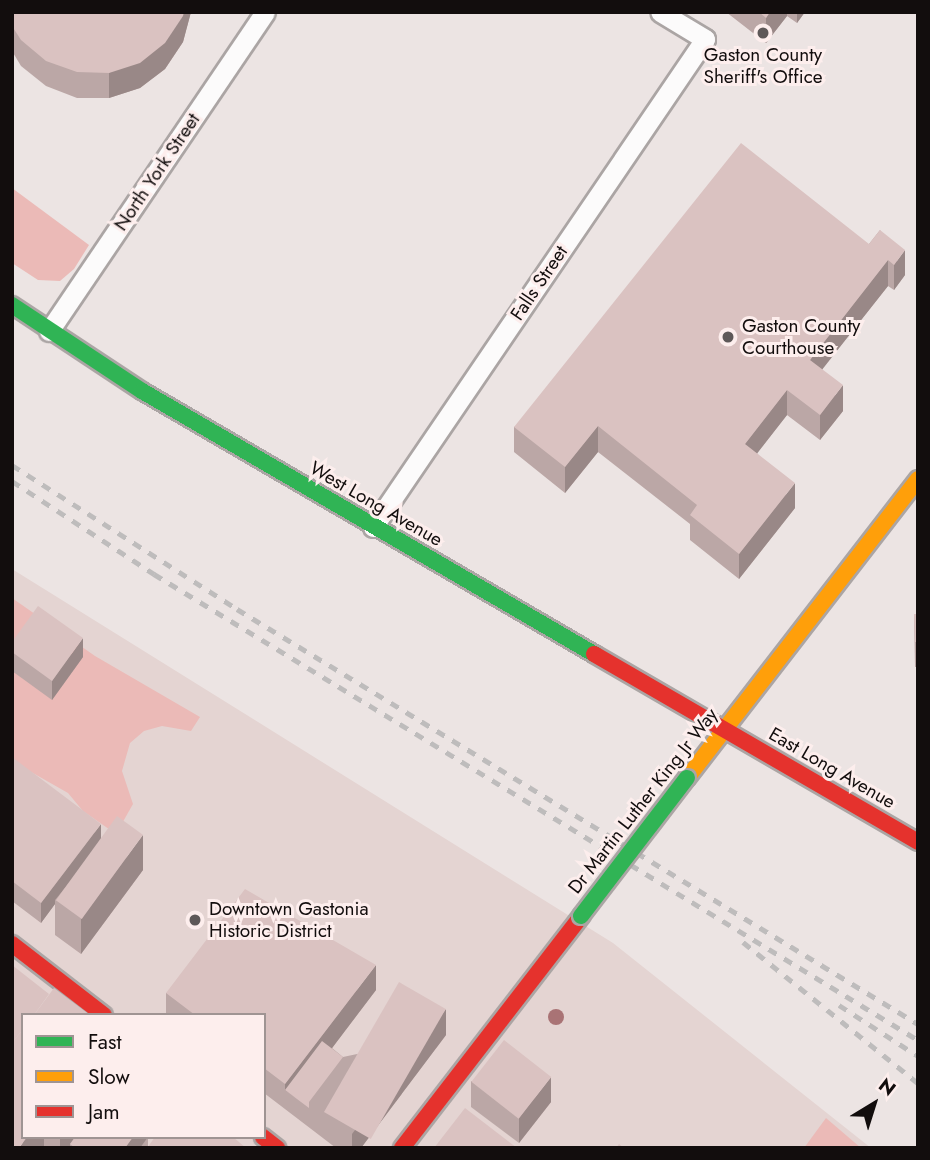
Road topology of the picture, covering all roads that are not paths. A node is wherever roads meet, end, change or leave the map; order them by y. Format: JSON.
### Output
{"nodes":[{"id":1,"x":265,"y":12,"type":"edge"},
{"id":2,"x":660,"y":12,"type":"edge"},
{"id":3,"x":12,"y":305,"type":"edge"},
{"id":4,"x":49,"y":331,"type":"junction"},
{"id":5,"x":918,"y":479,"type":"edge"},
{"id":6,"x":373,"y":527,"type":"junction"},
{"id":7,"x":725,"y":729,"type":"junction"},
{"id":8,"x":918,"y":842,"type":"edge"},
{"id":9,"x":12,"y":944,"type":"edge"},
{"id":10,"x":101,"y":1013,"type":"edge"},
{"id":11,"x":402,"y":1148,"type":"edge"}],
"edges":[{"from":1,"to":4,"type":"street","name":"North York Street"},
{"from":2,"to":6,"type":"street","name":"Falls Street"},
{"from":3,"to":4,"type":"main road","name":"West Long Avenue"},
{"from":4,"to":6,"type":"main road","name":"West Long Avenue"},
{"from":5,"to":7,"type":"main road","name":"Dr Martin Luther King Jr Way"},
{"from":6,"to":7,"type":"main road","name":"West Long Avenue"},
{"from":7,"to":8,"type":"main road","name":"East Long Avenue"},
{"from":7,"to":11,"type":"main road","name":"Dr Martin Luther King Jr Way","bridge":true},
{"from":9,"to":10,"type":"main road"}]}
